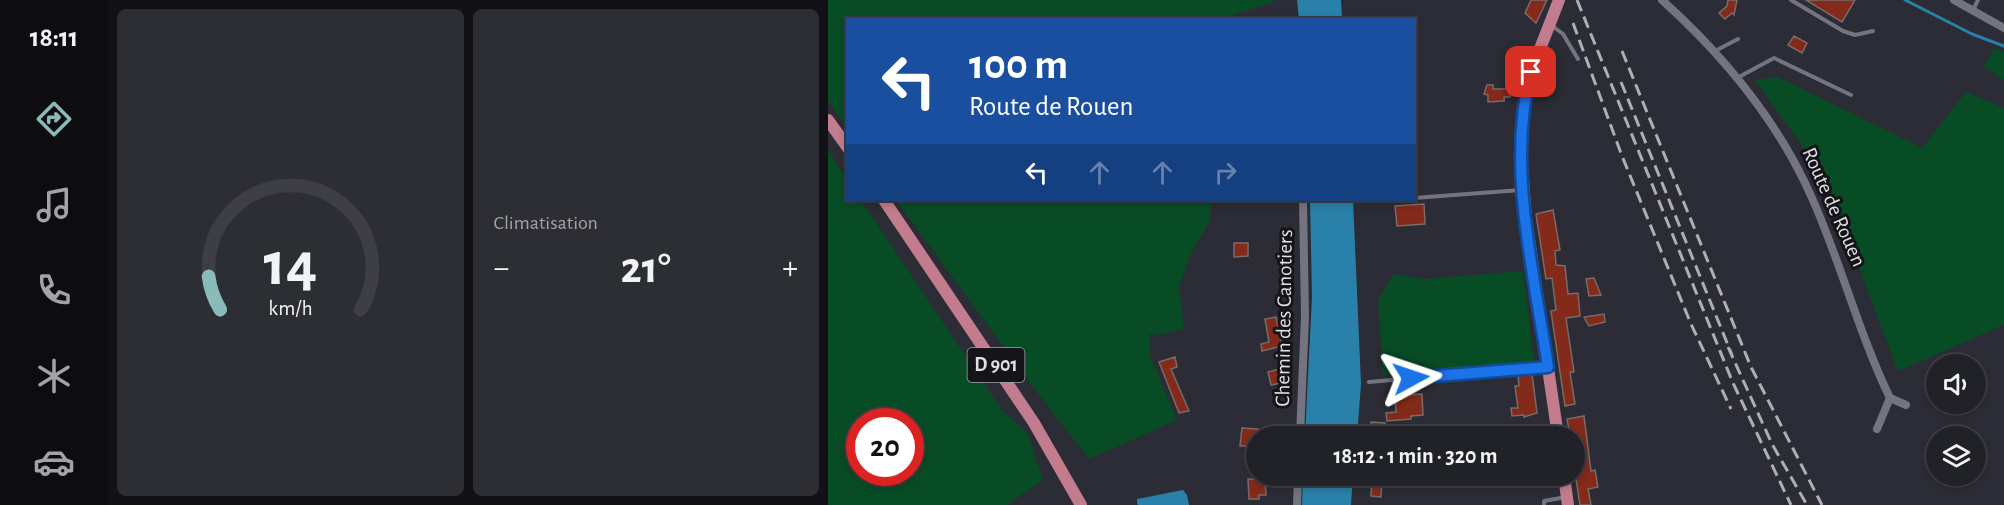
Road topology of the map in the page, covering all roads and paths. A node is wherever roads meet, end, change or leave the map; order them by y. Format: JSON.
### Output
{"nodes":[{"id":1,"x":1559,"y":0,"type":"edge"},
{"id":2,"x":1662,"y":0,"type":"edge"},
{"id":3,"x":1791,"y":0,"type":"edge"},
{"id":4,"x":1954,"y":0,"type":"edge"},
{"id":5,"x":1978,"y":0,"type":"edge"},
{"id":6,"x":1973,"y":11,"type":"junction"},
{"id":7,"x":1548,"y":23,"type":"junction"},
{"id":8,"x":2004,"y":28,"type":"edge"},
{"id":9,"x":1873,"y":31,"type":"dead end"},
{"id":10,"x":1738,"y":39,"type":"dead end"},
{"id":11,"x":1714,"y":51,"type":"junction"},
{"id":12,"x":1578,"y":59,"type":"dead end"},
{"id":13,"x":1737,"y":78,"type":"junction"},
{"id":14,"x":1851,"y":95,"type":"dead end"},
{"id":15,"x":828,"y":120,"type":"edge"},
{"id":16,"x":846,"y":145,"type":"edge"},
{"id":17,"x":1523,"y":190,"type":"junction"},
{"id":18,"x":1416,"y":198,"type":"edge"},
{"id":19,"x":885,"y":201,"type":"edge"},
{"id":20,"x":1303,"y":201,"type":"edge"},
{"id":21,"x":1548,"y":367,"type":"junction"},
{"id":22,"x":1369,"y":382,"type":"dead end"},
{"id":23,"x":1890,"y":398,"type":"junction"},
{"id":24,"x":1906,"y":405,"type":"dead end"},
{"id":25,"x":1300,"y":426,"type":"edge"},
{"id":26,"x":1557,"y":426,"type":"edge"},
{"id":27,"x":1877,"y":429,"type":"dead end"},
{"id":28,"x":1298,"y":486,"type":"edge"},
{"id":29,"x":1565,"y":486,"type":"edge"},
{"id":30,"x":1567,"y":501,"type":"edge"},
{"id":31,"x":1081,"y":505,"type":"edge"},
{"id":32,"x":1297,"y":505,"type":"edge"},
{"id":33,"x":1545,"y":505,"type":"edge"}],
"edges":[{"from":1,"to":7,"type":"main road"},
{"from":2,"to":11,"type":"street","name":"Route de Rouen"},
{"from":3,"to":9,"type":"lane"},
{"from":4,"to":6,"type":"street"},
{"from":5,"to":6,"type":"lane"},
{"from":6,"to":8,"type":"street"},
{"from":7,"to":12,"type":"lane"},
{"from":7,"to":17,"type":"main road"},
{"from":10,"to":11,"type":"lane"},
{"from":11,"to":13,"type":"street","name":"Route de Rouen"},
{"from":13,"to":14,"type":"lane"},
{"from":13,"to":23,"type":"street","name":"Route de Rouen"},
{"from":15,"to":16,"type":"main road"},
{"from":17,"to":18,"type":"lane"},
{"from":17,"to":21,"type":"main road"},
{"from":19,"to":31,"type":"main road","number":"D 901"},
{"from":20,"to":25,"type":"street","name":"Chemin des Canotiers"},
{"from":21,"to":22,"type":"lane"},
{"from":21,"to":26,"type":"main road"},
{"from":23,"to":24,"type":"street"},
{"from":23,"to":27,"type":"street"},
{"from":28,"to":32,"type":"street"},
{"from":29,"to":30,"type":"main road"},
{"from":30,"to":33,"type":"lane"}]}
